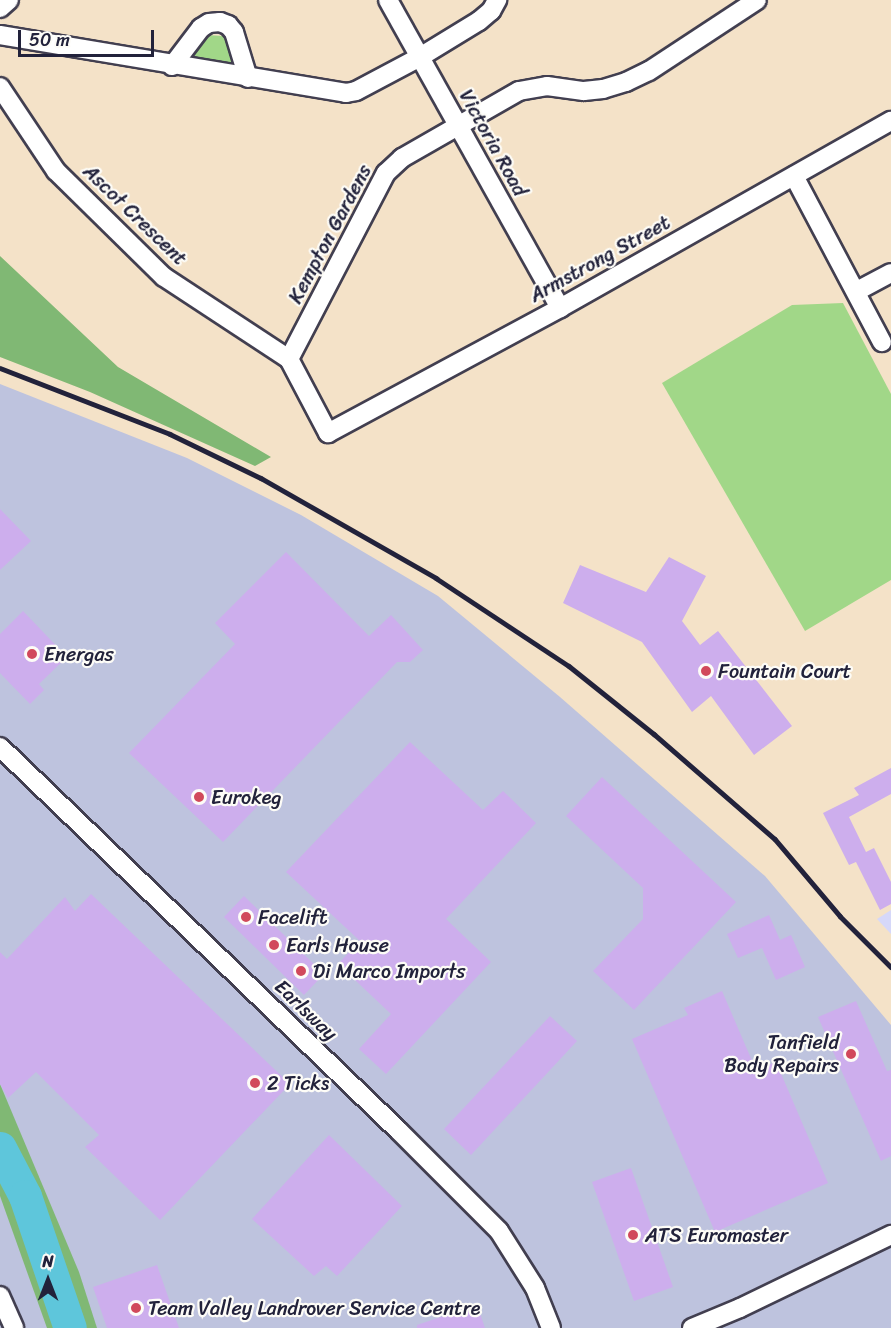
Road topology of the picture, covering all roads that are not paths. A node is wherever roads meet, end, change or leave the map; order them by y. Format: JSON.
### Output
{"nodes":[{"id":1,"x":9,"y":0,"type":"edge"},
{"id":2,"x":388,"y":0,"type":"edge"},
{"id":3,"x":497,"y":0,"type":"edge"},
{"id":4,"x":757,"y":0,"type":"edge"},
{"id":5,"x":0,"y":8,"type":"edge"},
{"id":6,"x":0,"y":35,"type":"edge"},
{"id":7,"x":420,"y":57,"type":"junction"},
{"id":8,"x":172,"y":66,"type":"junction"},
{"id":9,"x":248,"y":78,"type":"junction"},
{"id":10,"x":0,"y":87,"type":"edge"},
{"id":11,"x":891,"y":121,"type":"edge"},
{"id":12,"x":457,"y":125,"type":"junction"},
{"id":13,"x":794,"y":176,"type":"junction"},
{"id":14,"x":891,"y":273,"type":"edge"},
{"id":15,"x":857,"y":291,"type":"junction"},
{"id":16,"x":560,"y":308,"type":"junction"},
{"id":17,"x":882,"y":342,"type":"dead end"},
{"id":18,"x":289,"y":359,"type":"junction"},
{"id":19,"x":328,"y":433,"type":"joint"},
{"id":20,"x":0,"y":747,"type":"edge"},
{"id":21,"x":891,"y":1235,"type":"edge"},
{"id":22,"x":0,"y":1296,"type":"edge"},
{"id":23,"x":14,"y":1328,"type":"edge"},
{"id":24,"x":551,"y":1328,"type":"edge"},
{"id":25,"x":692,"y":1328,"type":"edge"}],
"edges":[{"from":1,"to":5,"type":"street"},
{"from":2,"to":7,"type":"street","name":"Victoria Road"},
{"from":3,"to":7,"type":"street"},
{"from":4,"to":12,"type":"street","name":"Kempton Gardens"},
{"from":6,"to":8,"type":"street"},
{"from":7,"to":9,"type":"street"},
{"from":7,"to":12,"type":"street","name":"Victoria Road"},
{"from":8,"to":9,"type":"street"},
{"from":8,"to":9,"type":"street"},
{"from":10,"to":18,"type":"street","name":"Ascot Crescent"},
{"from":11,"to":13,"type":"street","name":"Armstrong Street"},
{"from":12,"to":16,"type":"street","name":"Victoria Road"},
{"from":12,"to":18,"type":"street","name":"Kempton Gardens"},
{"from":13,"to":15,"type":"street"},
{"from":13,"to":16,"type":"street","name":"Armstrong Street"},
{"from":14,"to":15,"type":"street"},
{"from":15,"to":17,"type":"street"},
{"from":16,"to":19,"type":"street","name":"Armstrong Street"},
{"from":18,"to":19,"type":"street","name":"Ascot Crescent"},
{"from":20,"to":24,"type":"street","name":"Earlsway"},
{"from":21,"to":25,"type":"street"},
{"from":22,"to":23,"type":"street"}]}
